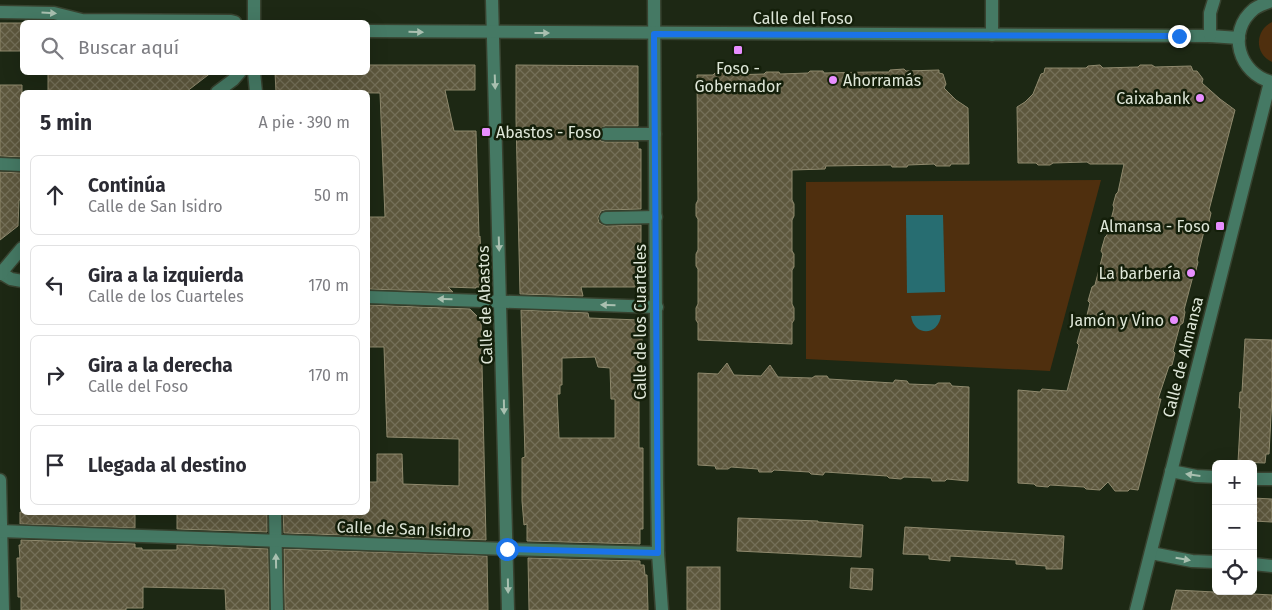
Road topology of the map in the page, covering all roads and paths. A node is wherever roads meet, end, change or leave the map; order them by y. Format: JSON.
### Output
{"nodes":[{"id":1,"x":254,"y":0,"type":"edge"},
{"id":2,"x":492,"y":0,"type":"edge"},
{"id":3,"x":654,"y":0,"type":"edge"},
{"id":4,"x":992,"y":0,"type":"edge"},
{"id":5,"x":1214,"y":0,"type":"edge"},
{"id":6,"x":1272,"y":1,"type":"edge"},
{"id":7,"x":0,"y":12,"type":"edge"},
{"id":8,"x":82,"y":20,"type":"edge"},
{"id":9,"x":254,"y":20,"type":"edge"},
{"id":10,"x":370,"y":31,"type":"edge"},
{"id":11,"x":493,"y":33,"type":"junction"},
{"id":12,"x":654,"y":34,"type":"junction"},
{"id":13,"x":992,"y":35,"type":"junction"},
{"id":14,"x":1210,"y":36,"type":"junction"},
{"id":15,"x":1239,"y":38,"type":"junction"},
{"id":16,"x":237,"y":75,"type":"edge"},
{"id":17,"x":254,"y":75,"type":"edge"},
{"id":18,"x":1271,"y":82,"type":"edge"},
{"id":19,"x":220,"y":90,"type":"edge"},
{"id":20,"x":256,"y":90,"type":"edge"},
{"id":21,"x":605,"y":134,"type":"dead end"},
{"id":22,"x":655,"y":134,"type":"junction"},
{"id":23,"x":0,"y":164,"type":"edge"},
{"id":24,"x":20,"y":165,"type":"edge"},
{"id":25,"x":656,"y":217,"type":"junction"},
{"id":26,"x":606,"y":218,"type":"dead end"},
{"id":27,"x":20,"y":250,"type":"edge"},
{"id":28,"x":0,"y":273,"type":"edge"},
{"id":29,"x":20,"y":281,"type":"edge"},
{"id":30,"x":370,"y":297,"type":"edge"},
{"id":31,"x":501,"y":301,"type":"junction"},
{"id":32,"x":656,"y":307,"type":"junction"},
{"id":33,"x":1171,"y":471,"type":"junction"},
{"id":34,"x":1212,"y":477,"type":"edge"},
{"id":35,"x":1257,"y":479,"type":"edge"},
{"id":36,"x":0,"y":480,"type":"edge"},
{"id":37,"x":1272,"y":480,"type":"edge"},
{"id":38,"x":275,"y":515,"type":"edge"},
{"id":39,"x":1,"y":531,"type":"edge"},
{"id":40,"x":276,"y":541,"type":"junction"},
{"id":41,"x":507,"y":549,"type":"junction"},
{"id":42,"x":658,"y":553,"type":"junction"},
{"id":43,"x":1151,"y":553,"type":"junction"},
{"id":44,"x":1212,"y":562,"type":"edge"},
{"id":45,"x":1257,"y":564,"type":"edge"},
{"id":46,"x":1272,"y":566,"type":"edge"},
{"id":47,"x":3,"y":610,"type":"edge"},
{"id":48,"x":277,"y":610,"type":"edge"},
{"id":49,"x":508,"y":610,"type":"edge"},
{"id":50,"x":662,"y":610,"type":"edge"},
{"id":51,"x":1136,"y":610,"type":"edge"}],
"edges":[{"from":1,"to":9,"type":"street"},
{"from":2,"to":11,"type":"street","name":"Calle de Abastos"},
{"from":3,"to":12,"type":"street","name":"Calle de los Cuarteles"},
{"from":4,"to":13,"type":"street"},
{"from":5,"to":14,"type":"street"},
{"from":6,"to":15,"type":"street"},
{"from":7,"to":8,"type":"street","one_way":true},
{"from":10,"to":11,"type":"street","name":"Calle del Foso","one_way":true},
{"from":11,"to":12,"type":"street","name":"Calle del Foso","one_way":true},
{"from":11,"to":31,"type":"street","name":"Calle de Abastos","one_way":true},
{"from":12,"to":13,"type":"street","name":"Calle del Foso"},
{"from":12,"to":22,"type":"street","name":"Calle de los Cuarteles"},
{"from":13,"to":14,"type":"street","name":"Calle del Foso"},
{"from":14,"to":15,"type":"street","name":"Calle del Foso"},
{"from":15,"to":18,"type":"street"},
{"from":16,"to":19,"type":"street"},
{"from":17,"to":20,"type":"street"},
{"from":18,"to":33,"type":"street","name":"Calle de Almansa"},
{"from":21,"to":22,"type":"street"},
{"from":22,"to":25,"type":"street","name":"Calle de los Cuarteles"},
{"from":23,"to":24,"type":"street"},
{"from":25,"to":26,"type":"street"},
{"from":25,"to":32,"type":"street","name":"Calle de los Cuarteles"},
{"from":27,"to":28,"type":"street"},
{"from":28,"to":29,"type":"street"},
{"from":31,"to":30,"type":"street","one_way":true},
{"from":32,"to":31,"type":"street","one_way":true},
{"from":31,"to":41,"type":"street","name":"Calle de Abastos","one_way":true},
{"from":32,"to":42,"type":"street","name":"Calle de los Cuarteles"},
{"from":34,"to":33,"type":"street","one_way":true},
{"from":33,"to":43,"type":"street","name":"Calle de Almansa"},
{"from":35,"to":37,"type":"street"},
{"from":36,"to":39,"type":"street"},
{"from":38,"to":40,"type":"street"},
{"from":39,"to":40,"type":"street","name":"Calle de San Isidro"},
{"from":39,"to":47,"type":"street"},
{"from":40,"to":41,"type":"street","name":"Calle de San Isidro"},
{"from":48,"to":40,"type":"street","one_way":true},
{"from":41,"to":42,"type":"street","name":"Calle de San Isidro"},
{"from":41,"to":49,"type":"street","name":"Calle de Abastos","one_way":true},
{"from":42,"to":50,"type":"street","name":"Calle de los Cuarteles"},
{"from":43,"to":44,"type":"street","one_way":true},
{"from":43,"to":51,"type":"street","name":"Calle de Almansa"},
{"from":45,"to":46,"type":"street"}]}
